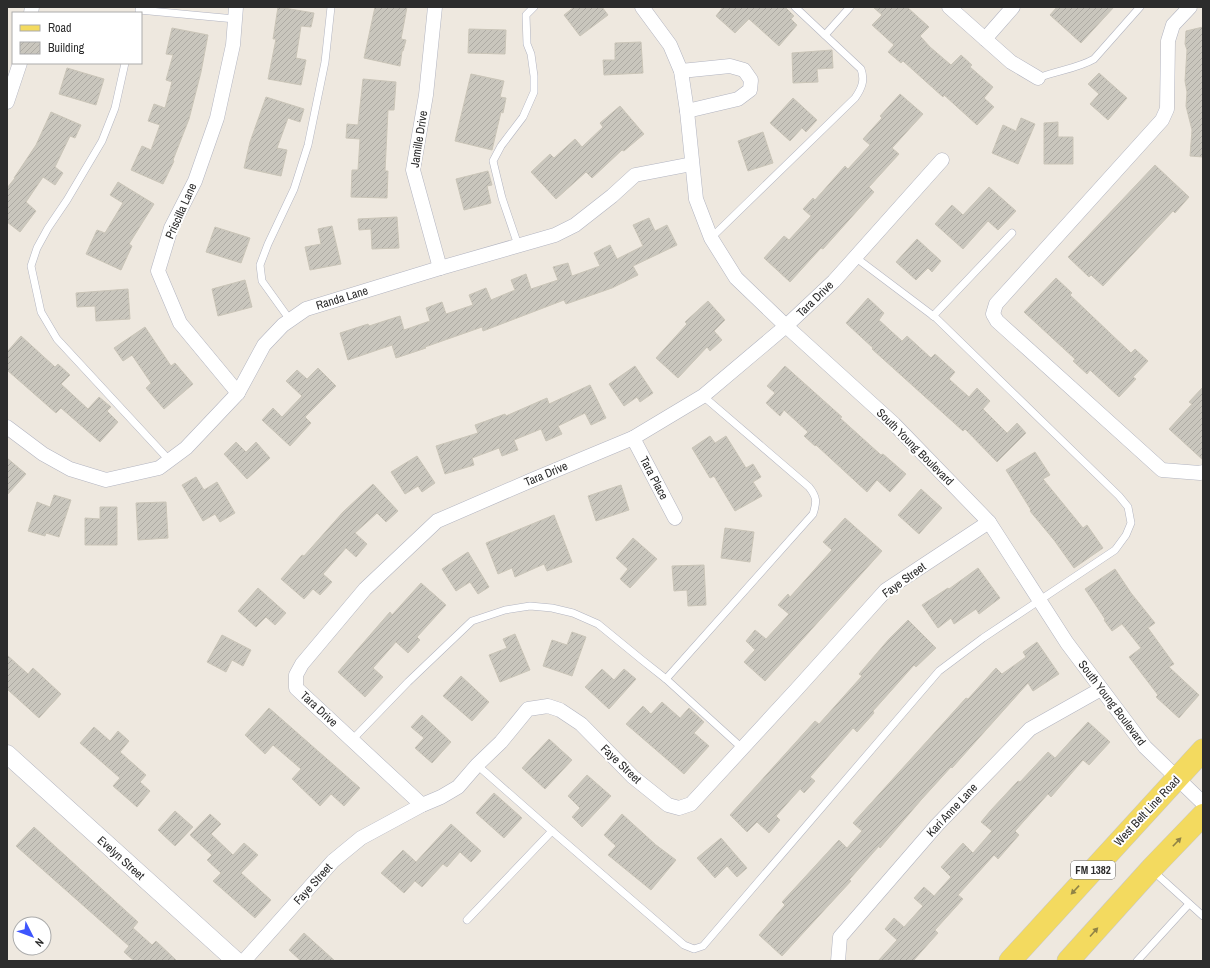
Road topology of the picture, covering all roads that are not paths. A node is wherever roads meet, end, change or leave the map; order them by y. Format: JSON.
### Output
{"nodes":[{"id":1,"x":332,"y":7,"type":"edge"},
{"id":2,"x":435,"y":7,"type":"edge"},
{"id":3,"x":534,"y":7,"type":"edge"},
{"id":4,"x":642,"y":7,"type":"edge"},
{"id":5,"x":795,"y":7,"type":"edge"},
{"id":6,"x":850,"y":7,"type":"edge"},
{"id":7,"x":949,"y":7,"type":"edge"},
{"id":8,"x":1013,"y":7,"type":"edge"},
{"id":9,"x":1140,"y":7,"type":"edge"},
{"id":10,"x":1190,"y":7,"type":"edge"},
{"id":11,"x":139,"y":10,"type":"edge"},
{"id":12,"x":236,"y":13,"type":"edge"},
{"id":13,"x":825,"y":35,"type":"junction"},
{"id":14,"x":985,"y":38,"type":"junction"},
{"id":15,"x":20,"y":64,"type":"edge"},
{"id":16,"x":126,"y":64,"type":"edge"},
{"id":17,"x":681,"y":71,"type":"junction"},
{"id":18,"x":1038,"y":78,"type":"joint"},
{"id":19,"x":7,"y":102,"type":"edge"},
{"id":20,"x":688,"y":111,"type":"junction"},
{"id":21,"x":942,"y":160,"type":"dead end"},
{"id":22,"x":692,"y":164,"type":"junction"},
{"id":23,"x":1012,"y":233,"type":"dead end"},
{"id":24,"x":712,"y":238,"type":"junction"},
{"id":25,"x":518,"y":245,"type":"junction"},
{"id":26,"x":855,"y":257,"type":"junction"},
{"id":27,"x":440,"y":268,"type":"junction"},
{"id":28,"x":933,"y":316,"type":"junction"},
{"id":29,"x":290,"y":320,"type":"junction"},
{"id":30,"x":786,"y":326,"type":"junction"},
{"id":31,"x":238,"y":394,"type":"junction"},
{"id":32,"x":703,"y":396,"type":"junction"},
{"id":33,"x":7,"y":427,"type":"edge"},
{"id":34,"x":633,"y":438,"type":"junction"},
{"id":35,"x":169,"y":460,"type":"junction"},
{"id":36,"x":1203,"y":472,"type":"edge"},
{"id":37,"x":675,"y":518,"type":"dead end"},
{"id":38,"x":989,"y":522,"type":"junction"},
{"id":39,"x":1040,"y":601,"type":"junction"},
{"id":40,"x":666,"y":679,"type":"junction"},
{"id":41,"x":1101,"y":689,"type":"junction"},
{"id":42,"x":352,"y":740,"type":"junction"},
{"id":43,"x":742,"y":748,"type":"junction"},
{"id":44,"x":1203,"y":750,"type":"edge"},
{"id":45,"x":7,"y":754,"type":"edge"},
{"id":46,"x":477,"y":765,"type":"junction"},
{"id":47,"x":1177,"y":779,"type":"junction"},
{"id":48,"x":1203,"y":803,"type":"edge"},
{"id":49,"x":422,"y":805,"type":"junction"},
{"id":50,"x":1203,"y":815,"type":"edge"},
{"id":51,"x":552,"y":832,"type":"junction"},
{"id":52,"x":1151,"y":869,"type":"junction"},
{"id":53,"x":1189,"y":904,"type":"junction"},
{"id":54,"x":1203,"y":916,"type":"edge"},
{"id":55,"x":467,"y":920,"type":"dead end"},
{"id":56,"x":236,"y":961,"type":"edge"},
{"id":57,"x":244,"y":961,"type":"edge"},
{"id":58,"x":838,"y":961,"type":"edge"},
{"id":59,"x":1010,"y":961,"type":"edge"},
{"id":60,"x":1068,"y":961,"type":"edge"},
{"id":61,"x":1137,"y":961,"type":"edge"}],
"edges":[{"from":1,"to":29,"type":"lane"},
{"from":2,"to":27,"type":"street","name":"Jamille Drive"},
{"from":3,"to":25,"type":"lane"},
{"from":4,"to":17,"type":"street","name":"South Young Boulevard"},
{"from":5,"to":13,"type":"lane"},
{"from":6,"to":13,"type":"lane"},
{"from":7,"to":14,"type":"street"},
{"from":8,"to":14,"type":"street"},
{"from":9,"to":18,"type":"lane"},
{"from":10,"to":36,"type":"street"},
{"from":11,"to":12,"type":"lane"},
{"from":12,"to":31,"type":"street","name":"Priscilla Lane"},
{"from":13,"to":24,"type":"lane"},
{"from":14,"to":18,"type":"street"},
{"from":15,"to":19,"type":"street"},
{"from":16,"to":35,"type":"lane"},
{"from":17,"to":20,"type":"street","name":"South Young Boulevard"},
{"from":17,"to":20,"type":"street"},
{"from":20,"to":22,"type":"street","name":"South Young Boulevard"},
{"from":21,"to":26,"type":"street","name":"Tara Drive"},
{"from":22,"to":24,"type":"street","name":"South Young Boulevard"},
{"from":22,"to":25,"type":"street","name":"Randa Lane"},
{"from":23,"to":28,"type":"lane"},
{"from":24,"to":30,"type":"street","name":"South Young Boulevard"},
{"from":25,"to":27,"type":"street","name":"Randa Lane"},
{"from":26,"to":28,"type":"lane"},
{"from":26,"to":30,"type":"street","name":"Tara Drive"},
{"from":27,"to":29,"type":"street","name":"Randa Lane"},
{"from":28,"to":39,"type":"lane"},
{"from":29,"to":31,"type":"street","name":"Randa Lane"},
{"from":30,"to":32,"type":"street","name":"Tara Drive"},
{"from":30,"to":38,"type":"street","name":"South Young Boulevard"},
{"from":31,"to":35,"type":"street","name":"Randa Lane"},
{"from":32,"to":34,"type":"street","name":"Tara Drive"},
{"from":32,"to":40,"type":"lane"},
{"from":33,"to":35,"type":"street","name":"Randa Lane"},
{"from":34,"to":37,"type":"street","name":"Tara Place"},
{"from":34,"to":42,"type":"street","name":"Tara Drive"},
{"from":38,"to":39,"type":"street","name":"South Young Boulevard"},
{"from":38,"to":43,"type":"street","name":"Faye Street"},
{"from":39,"to":41,"type":"street","name":"South Young Boulevard"},
{"from":39,"to":51,"type":"lane"},
{"from":40,"to":42,"type":"lane"},
{"from":40,"to":43,"type":"lane"},
{"from":41,"to":47,"type":"street","name":"South Young Boulevard"},
{"from":41,"to":58,"type":"street","name":"Kari Anne Lane"},
{"from":42,"to":49,"type":"street","name":"Tara Drive"},
{"from":43,"to":46,"type":"street","name":"Faye Street"},
{"from":44,"to":47,"type":"main road","name":"West Belt Line Road","number":"FM 1382"},
{"from":45,"to":56,"type":"street","name":"Evelyn Street"},
{"from":46,"to":49,"type":"street","name":"Faye Street"},
{"from":46,"to":51,"type":"lane"},
{"from":47,"to":48,"type":"street","name":"South Young Boulevard"},
{"from":47,"to":59,"type":"main road","name":"West Belt Line Road","number":"FM 1382","one_way":true},
{"from":49,"to":57,"type":"street","name":"Faye Street"},
{"from":52,"to":50,"type":"main road","one_way":true},
{"from":51,"to":55,"type":"lane"},
{"from":52,"to":53,"type":"lane"},
{"from":60,"to":52,"type":"main road","one_way":true},
{"from":53,"to":54,"type":"lane"},
{"from":53,"to":61,"type":"lane"}]}
